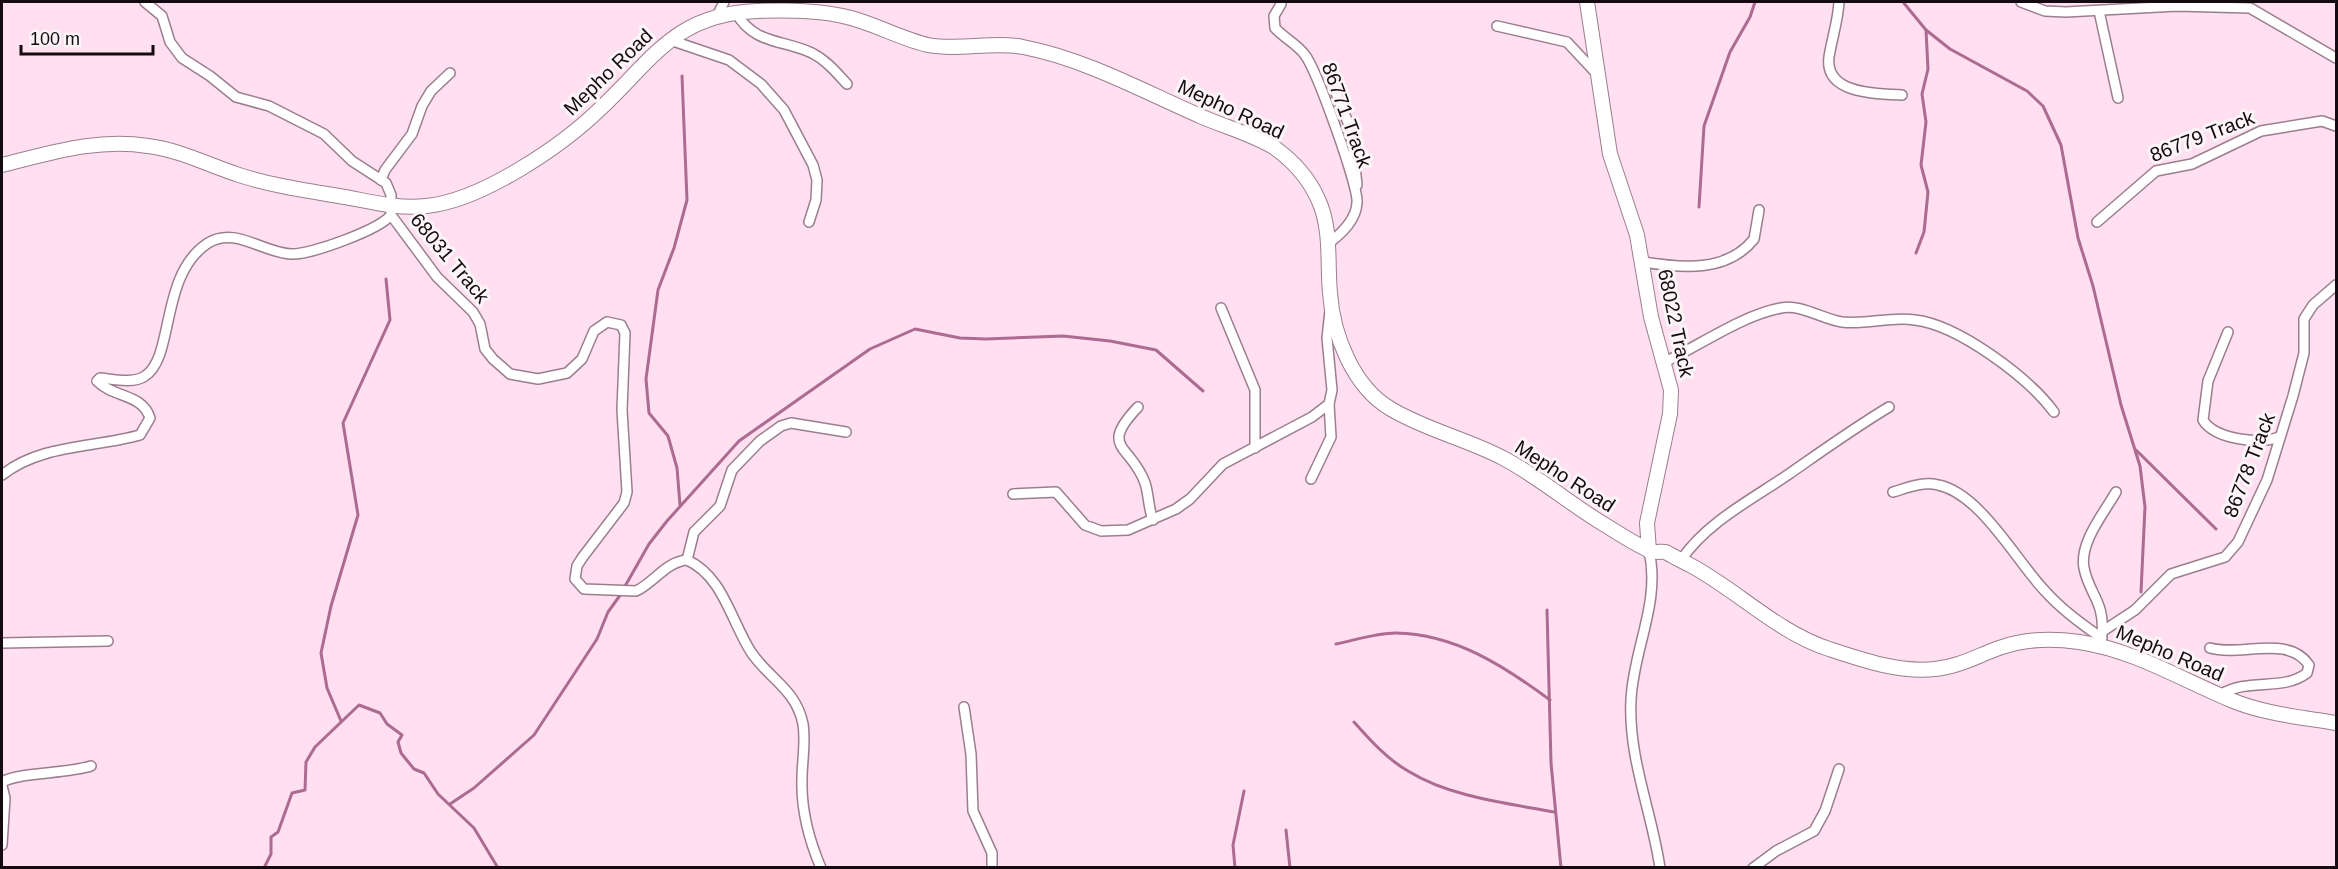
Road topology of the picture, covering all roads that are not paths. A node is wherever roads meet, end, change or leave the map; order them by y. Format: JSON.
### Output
{"nodes":[{"id":1,"x":145,"y":2,"type":"edge"},
{"id":2,"x":159,"y":2,"type":"edge"},
{"id":3,"x":724,"y":2,"type":"edge"},
{"id":4,"x":1587,"y":2,"type":"edge"},
{"id":5,"x":1839,"y":2,"type":"edge"},
{"id":6,"x":2021,"y":2,"type":"edge"},
{"id":7,"x":2218,"y":2,"type":"edge"},
{"id":8,"x":1281,"y":4,"type":"dead end"},
{"id":9,"x":2232,"y":9,"type":"junction"},
{"id":10,"x":2100,"y":10,"type":"junction"},
{"id":11,"x":736,"y":13,"type":"junction"},
{"id":12,"x":162,"y":16,"type":"junction"},
{"id":13,"x":717,"y":16,"type":"junction"},
{"id":14,"x":1497,"y":26,"type":"dead end"},
{"id":15,"x":669,"y":40,"type":"junction"},
{"id":16,"x":2337,"y":58,"type":"edge"},
{"id":17,"x":1596,"y":73,"type":"junction"},
{"id":18,"x":450,"y":74,"type":"dead end"},
{"id":19,"x":1334,"y":79,"type":"dead end"},
{"id":20,"x":847,"y":84,"type":"dead end"},
{"id":21,"x":1902,"y":95,"type":"dead end"},
{"id":22,"x":2118,"y":98,"type":"dead end"},
{"id":23,"x":2337,"y":126,"type":"edge"},
{"id":24,"x":2,"y":165,"type":"edge"},
{"id":25,"x":381,"y":180,"type":"junction"},
{"id":26,"x":1357,"y":196,"type":"junction"},
{"id":27,"x":1759,"y":210,"type":"dead end"},
{"id":28,"x":392,"y":211,"type":"junction"},
{"id":29,"x":809,"y":222,"type":"dead end"},
{"id":30,"x":2097,"y":222,"type":"dead end"},
{"id":31,"x":1329,"y":243,"type":"junction"},
{"id":32,"x":1643,"y":262,"type":"junction"},
{"id":33,"x":2337,"y":285,"type":"edge"},
{"id":34,"x":1330,"y":303,"type":"junction"},
{"id":35,"x":1221,"y":308,"type":"dead end"},
{"id":36,"x":2228,"y":332,"type":"dead end"},
{"id":37,"x":1665,"y":362,"type":"junction"},
{"id":38,"x":1329,"y":404,"type":"junction"},
{"id":39,"x":1138,"y":407,"type":"dead end"},
{"id":40,"x":1888,"y":407,"type":"dead end"},
{"id":41,"x":2054,"y":412,"type":"dead end"},
{"id":42,"x":846,"y":432,"type":"dead end"},
{"id":43,"x":2279,"y":436,"type":"junction"},
{"id":44,"x":1254,"y":448,"type":"junction"},
{"id":45,"x":2,"y":475,"type":"edge"},
{"id":46,"x":1311,"y":479,"type":"dead end"},
{"id":47,"x":1893,"y":492,"type":"dead end"},
{"id":48,"x":2116,"y":492,"type":"dead end"},
{"id":49,"x":1013,"y":494,"type":"dead end"},
{"id":50,"x":1153,"y":520,"type":"junction"},
{"id":51,"x":1649,"y":551,"type":"junction"},
{"id":52,"x":687,"y":560,"type":"junction"},
{"id":53,"x":1681,"y":560,"type":"junction"},
{"id":54,"x":2102,"y":638,"type":"junction"},
{"id":55,"x":108,"y":641,"type":"dead end"},
{"id":56,"x":2,"y":643,"type":"edge"},
{"id":57,"x":2210,"y":648,"type":"dead end"},
{"id":58,"x":2220,"y":695,"type":"junction"},
{"id":59,"x":964,"y":707,"type":"dead end"},
{"id":60,"x":2337,"y":723,"type":"edge"},
{"id":61,"x":91,"y":766,"type":"dead end"},
{"id":62,"x":1839,"y":769,"type":"dead end"},
{"id":63,"x":2,"y":784,"type":"edge"},
{"id":64,"x":2,"y":845,"type":"edge"},
{"id":65,"x":821,"y":867,"type":"edge"},
{"id":66,"x":992,"y":867,"type":"edge"},
{"id":67,"x":1660,"y":867,"type":"edge"},
{"id":68,"x":1753,"y":867,"type":"edge"}],
"edges":[{"from":1,"to":12,"type":"street"},
{"from":2,"to":12,"type":"street"},
{"from":3,"to":13,"type":"street"},
{"from":4,"to":17,"type":"street","name":"68022 Track"},
{"from":5,"to":21,"type":"street"},
{"from":6,"to":10,"type":"street"},
{"from":7,"to":9,"type":"street"},
{"from":8,"to":26,"type":"street","name":"86771 Track"},
{"from":9,"to":10,"type":"street"},
{"from":9,"to":16,"type":"street"},
{"from":10,"to":22,"type":"street"},
{"from":11,"to":13,"type":"street","name":"Mepho Road"},
{"from":11,"to":20,"type":"street"},
{"from":11,"to":31,"type":"street","name":"Mepho Road"},
{"from":12,"to":25,"type":"street"},
{"from":13,"to":15,"type":"street","name":"Mepho Road"},
{"from":14,"to":17,"type":"street"},
{"from":15,"to":28,"type":"street","name":"Mepho Road"},
{"from":15,"to":29,"type":"street"},
{"from":17,"to":32,"type":"street","name":"68022 Track"},
{"from":18,"to":25,"type":"street"},
{"from":19,"to":26,"type":"street"},
{"from":23,"to":30,"type":"street","name":"86779 Track"},
{"from":24,"to":28,"type":"street","name":"Mepho Road"},
{"from":25,"to":28,"type":"street","name":"68031 Track"},
{"from":26,"to":31,"type":"street","name":"86771 Track"},
{"from":27,"to":32,"type":"street"},
{"from":28,"to":45,"type":"street"},
{"from":28,"to":52,"type":"street","name":"68031 Track"},
{"from":31,"to":34,"type":"street","name":"Mepho Road"},
{"from":32,"to":37,"type":"street","name":"68022 Track"},
{"from":33,"to":43,"type":"street","name":"86778 Track"},
{"from":34,"to":38,"type":"street"},
{"from":34,"to":51,"type":"street","name":"Mepho Road"},
{"from":35,"to":44,"type":"street"},
{"from":36,"to":43,"type":"street"},
{"from":37,"to":41,"type":"street"},
{"from":37,"to":51,"type":"street","name":"68022 Track"},
{"from":38,"to":44,"type":"street"},
{"from":38,"to":46,"type":"street"},
{"from":39,"to":50,"type":"street"},
{"from":40,"to":53,"type":"street"},
{"from":42,"to":52,"type":"street"},
{"from":43,"to":54,"type":"street","name":"86778 Track"},
{"from":44,"to":50,"type":"street"},
{"from":47,"to":54,"type":"street"},
{"from":48,"to":54,"type":"street"},
{"from":49,"to":50,"type":"street"},
{"from":51,"to":53,"type":"street","name":"Mepho Road"},
{"from":51,"to":67,"type":"street","name":"68022 Track"},
{"from":52,"to":65,"type":"street"},
{"from":53,"to":54,"type":"street","name":"Mepho Road"},
{"from":54,"to":58,"type":"street","name":"Mepho Road"},
{"from":55,"to":56,"type":"street"},
{"from":57,"to":58,"type":"street"},
{"from":58,"to":60,"type":"street","name":"Mepho Road"},
{"from":59,"to":66,"type":"street"},
{"from":61,"to":63,"type":"street"},
{"from":62,"to":68,"type":"street"},
{"from":63,"to":64,"type":"street"}]}
